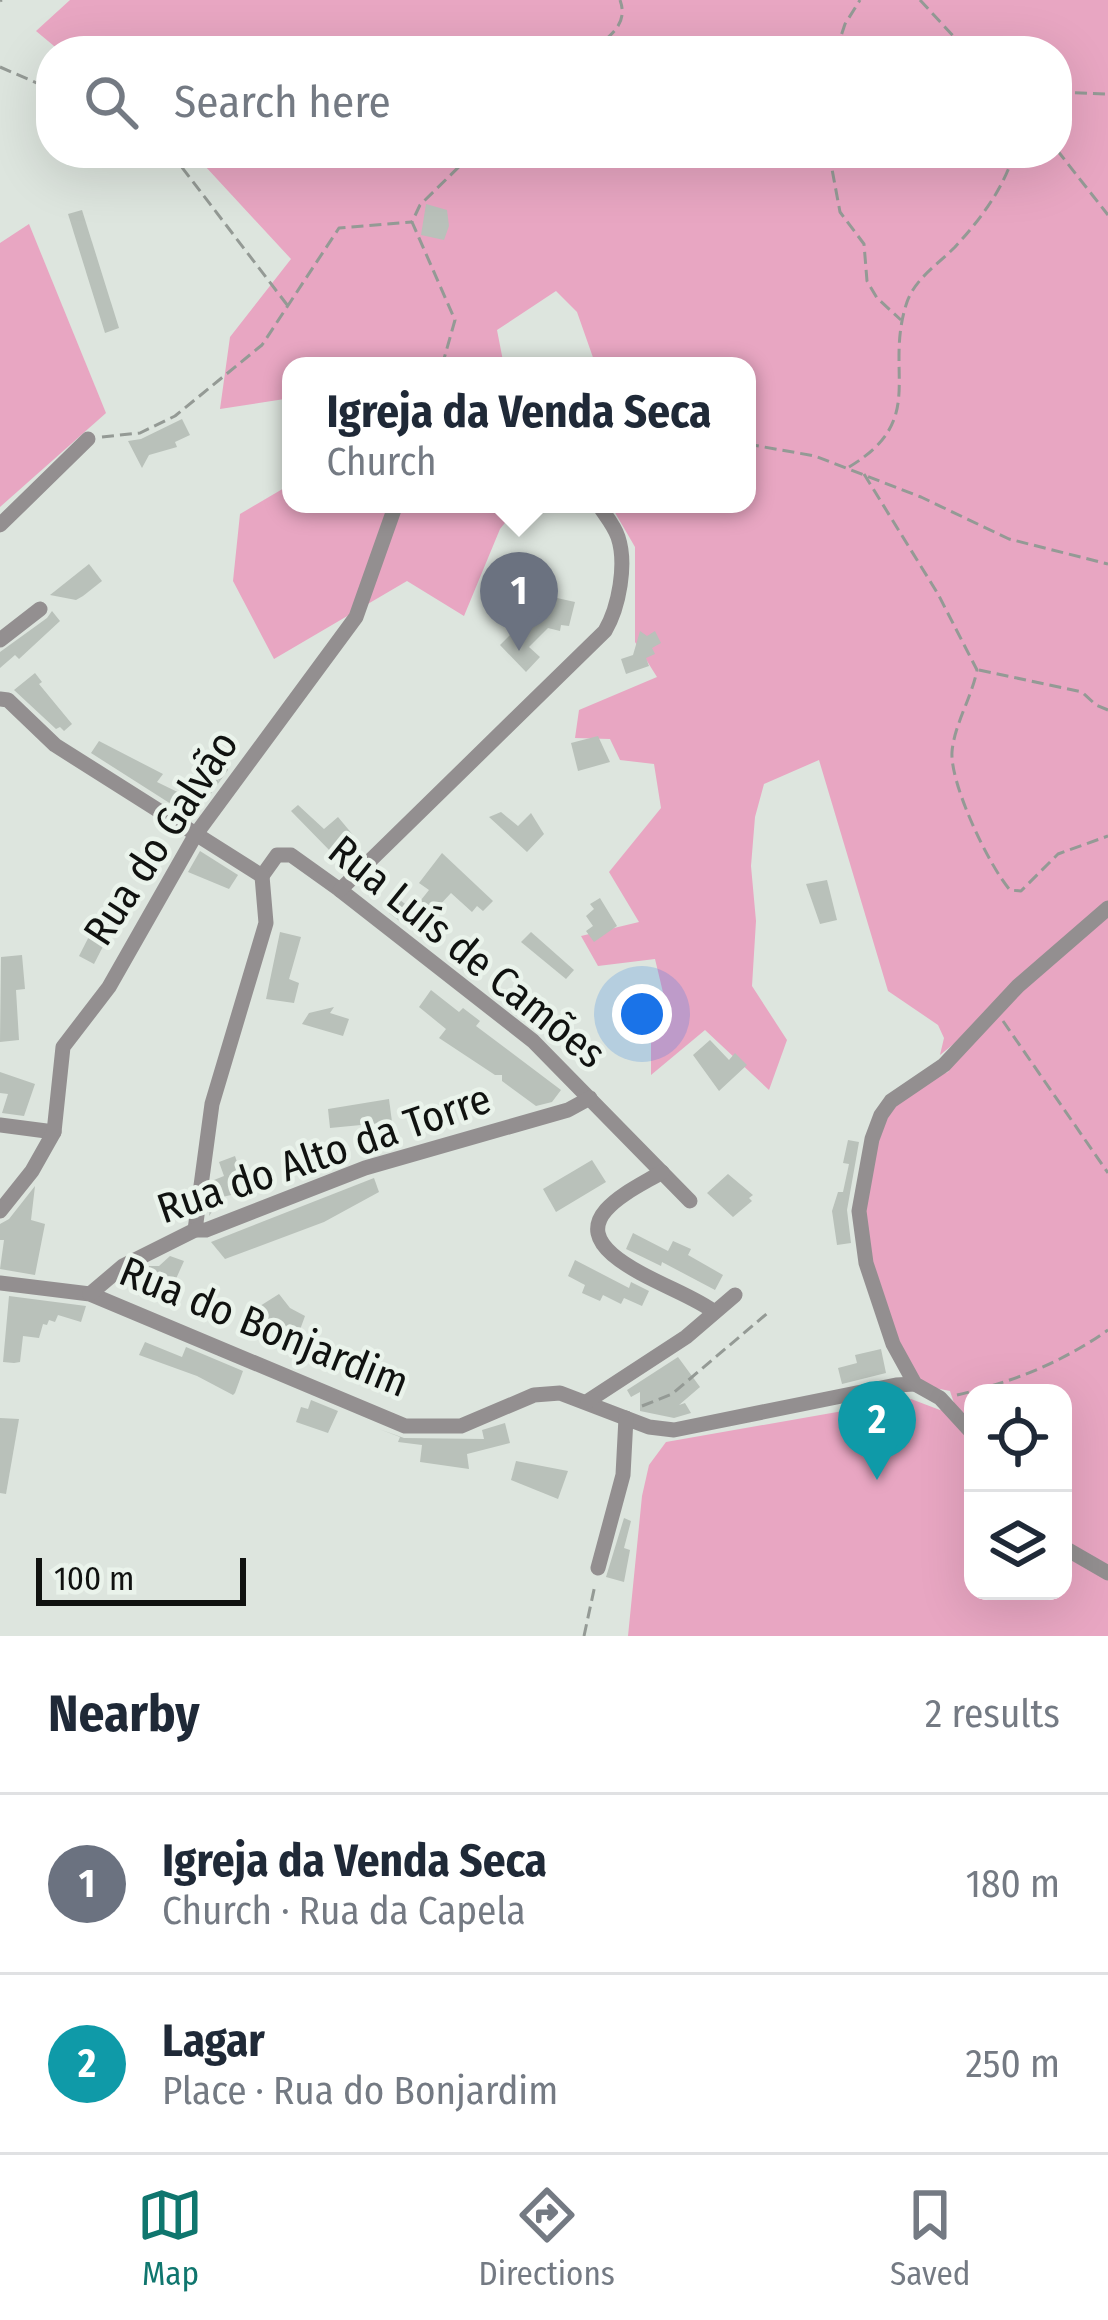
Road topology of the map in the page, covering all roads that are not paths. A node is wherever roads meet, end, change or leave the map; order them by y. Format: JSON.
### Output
{"nodes":[{"id":1,"x":88,"y":439,"type":"road end"},
{"id":2,"x":393,"y":513,"type":"edge"},
{"id":3,"x":604,"y":513,"type":"edge"},
{"id":4,"x":0,"y":525,"type":"edge"},
{"id":5,"x":40,"y":609,"type":"dead end"},
{"id":6,"x":0,"y":640,"type":"edge"},
{"id":7,"x":4,"y":700,"type":"edge"},
{"id":8,"x":196,"y":834,"type":"junction"},
{"id":9,"x":262,"y":876,"type":"junction"},
{"id":10,"x":340,"y":890,"type":"junction"},
{"id":11,"x":1108,"y":908,"type":"edge"},
{"id":12,"x":590,"y":1098,"type":"junction"},
{"id":13,"x":0,"y":1125,"type":"edge"},
{"id":14,"x":54,"y":1132,"type":"junction"},
{"id":15,"x":662,"y":1172,"type":"junction"},
{"id":16,"x":690,"y":1201,"type":"dead end"},
{"id":17,"x":0,"y":1211,"type":"edge"},
{"id":18,"x":194,"y":1230,"type":"junction"},
{"id":19,"x":0,"y":1283,"type":"edge"},
{"id":20,"x":90,"y":1294,"type":"junction"},
{"id":21,"x":735,"y":1295,"type":"dead end"},
{"id":22,"x":714,"y":1312,"type":"junction"},
{"id":23,"x":915,"y":1384,"type":"junction"},
{"id":24,"x":588,"y":1401,"type":"junction"},
{"id":25,"x":626,"y":1418,"type":"junction"},
{"id":26,"x":964,"y":1424,"type":"edge"},
{"id":27,"x":1072,"y":1552,"type":"edge"},
{"id":28,"x":598,"y":1568,"type":"road end"},
{"id":29,"x":1108,"y":1573,"type":"edge"}],
"edges":[{"from":1,"to":4,"type":"street"},
{"from":2,"to":8,"type":"street","name":"Rua do Galvão"},
{"from":3,"to":10,"type":"street"},
{"from":5,"to":6,"type":"street"},
{"from":7,"to":8,"type":"street","name":"Rua Luís de Camões"},
{"from":8,"to":9,"type":"street","name":"Rua Luís de Camões"},
{"from":8,"to":14,"type":"street","name":"Rua do Galvão"},
{"from":9,"to":10,"type":"street","name":"Rua Luís de Camões"},
{"from":9,"to":18,"type":"street"},
{"from":10,"to":12,"type":"street","name":"Rua Luís de Camões"},
{"from":11,"to":23,"type":"street"},
{"from":12,"to":15,"type":"street","name":"Rua Luís de Camões"},
{"from":12,"to":18,"type":"street","name":"Rua do Alto da Torre"},
{"from":13,"to":14,"type":"street"},
{"from":14,"to":17,"type":"street","name":"Rua do Galvão"},
{"from":15,"to":16,"type":"street","name":"Rua Luís de Camões"},
{"from":15,"to":22,"type":"street"},
{"from":18,"to":20,"type":"street","name":"Rua do Alto da Torre"},
{"from":19,"to":20,"type":"street","name":"Rua do Bonjardim"},
{"from":20,"to":24,"type":"street","name":"Rua do Bonjardim"},
{"from":21,"to":22,"type":"street"},
{"from":22,"to":24,"type":"street"},
{"from":23,"to":25,"type":"street","name":"Rua do Bonjardim"},
{"from":23,"to":26,"type":"street"},
{"from":24,"to":25,"type":"street","name":"Rua do Bonjardim"},
{"from":25,"to":28,"type":"street"},
{"from":27,"to":29,"type":"street"}]}
